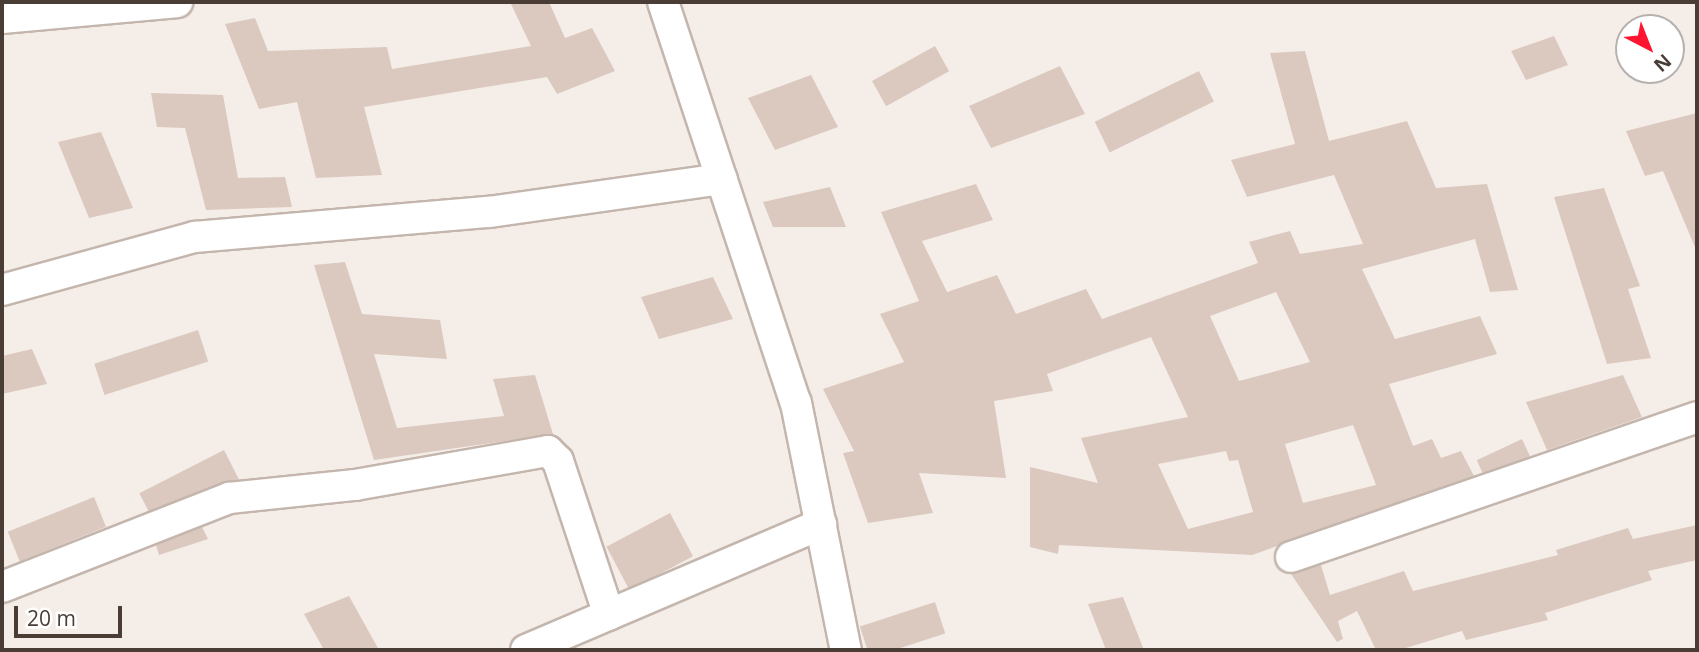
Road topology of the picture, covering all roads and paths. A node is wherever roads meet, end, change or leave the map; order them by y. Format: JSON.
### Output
{"nodes":[{"id":1,"x":177,"y":2,"type":"edge"},
{"id":2,"x":663,"y":2,"type":"edge"},
{"id":3,"x":2,"y":18,"type":"edge"},
{"id":4,"x":722,"y":179,"type":"junction"},
{"id":5,"x":2,"y":290,"type":"edge"},
{"id":6,"x":1697,"y":417,"type":"edge"},
{"id":7,"x":821,"y":524,"type":"junction"},
{"id":8,"x":1291,"y":557,"type":"dead end"},
{"id":9,"x":2,"y":587,"type":"edge"},
{"id":10,"x":610,"y":615,"type":"junction"},
{"id":11,"x":526,"y":650,"type":"edge"},
{"id":12,"x":846,"y":650,"type":"edge"}],
"edges":[{"from":1,"to":3,"type":"street"},
{"from":2,"to":4,"type":"street"},
{"from":4,"to":5,"type":"street"},
{"from":4,"to":7,"type":"street"},
{"from":6,"to":8,"type":"street"},
{"from":7,"to":10,"type":"street"},
{"from":7,"to":12,"type":"street"},
{"from":9,"to":10,"type":"street"},
{"from":10,"to":11,"type":"street"}]}
